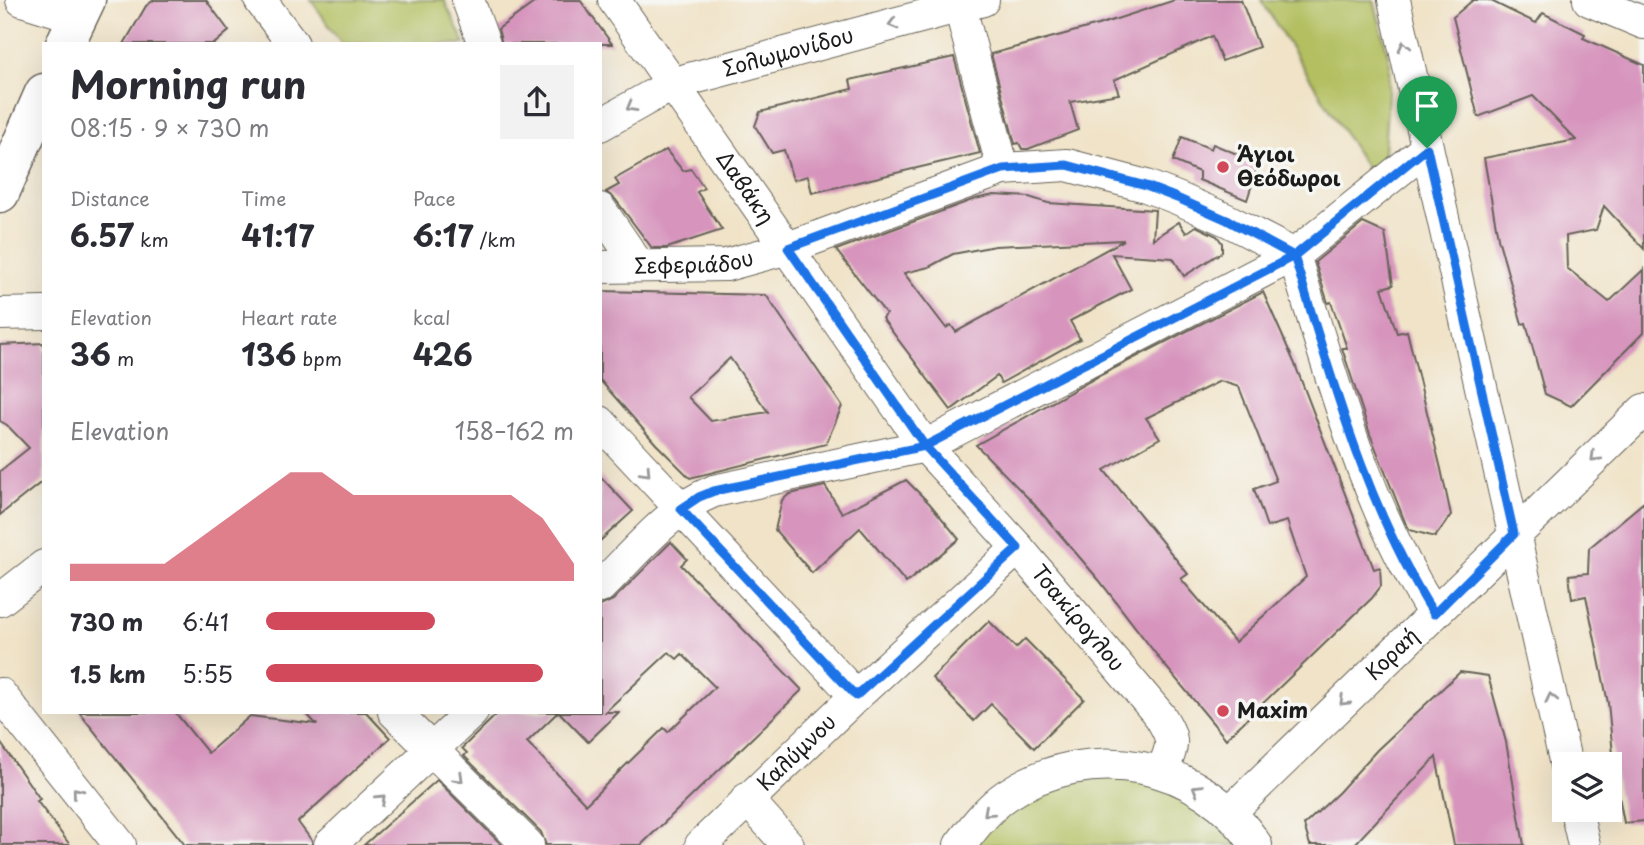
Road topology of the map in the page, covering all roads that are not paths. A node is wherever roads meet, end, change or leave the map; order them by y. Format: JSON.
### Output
{"nodes":[{"id":1,"x":22,"y":0,"type":"edge"},
{"id":2,"x":260,"y":0,"type":"edge"},
{"id":3,"x":614,"y":0,"type":"edge"},
{"id":4,"x":1394,"y":0,"type":"edge"},
{"id":5,"x":1589,"y":0,"type":"edge"},
{"id":6,"x":470,"y":1,"type":"edge"},
{"id":7,"x":972,"y":3,"type":"edge"},
{"id":8,"x":76,"y":20,"type":"edge"},
{"id":9,"x":1644,"y":23,"type":"edge"},
{"id":10,"x":292,"y":42,"type":"edge"},
{"id":11,"x":483,"y":42,"type":"edge"},
{"id":12,"x":674,"y":84,"type":"junction"},
{"id":13,"x":42,"y":98,"type":"edge"},
{"id":14,"x":602,"y":124,"type":"edge"},
{"id":15,"x":1427,"y":148,"type":"junction"},
{"id":16,"x":1003,"y":169,"type":"junction"},
{"id":17,"x":0,"y":193,"type":"edge"},
{"id":18,"x":602,"y":212,"type":"edge"},
{"id":19,"x":788,"y":248,"type":"junction"},
{"id":20,"x":1294,"y":256,"type":"junction"},
{"id":21,"x":639,"y":266,"type":"junction"},
{"id":22,"x":602,"y":267,"type":"edge"},
{"id":23,"x":42,"y":313,"type":"edge"},
{"id":24,"x":0,"y":314,"type":"edge"},
{"id":25,"x":1644,"y":410,"type":"edge"},
{"id":26,"x":602,"y":424,"type":"edge"},
{"id":27,"x":925,"y":446,"type":"junction"},
{"id":28,"x":681,"y":509,"type":"junction"},
{"id":29,"x":1514,"y":534,"type":"junction"},
{"id":30,"x":1018,"y":548,"type":"junction"},
{"id":31,"x":42,"y":568,"type":"edge"},
{"id":32,"x":602,"y":585,"type":"edge"},
{"id":33,"x":0,"y":600,"type":"edge"},
{"id":34,"x":1434,"y":614,"type":"junction"},
{"id":35,"x":0,"y":694,"type":"edge"},
{"id":36,"x":856,"y":696,"type":"junction"},
{"id":37,"x":396,"y":714,"type":"edge"},
{"id":38,"x":470,"y":714,"type":"edge"},
{"id":39,"x":432,"y":752,"type":"junction"},
{"id":40,"x":1563,"y":752,"type":"edge"},
{"id":41,"x":1162,"y":772,"type":"junction"},
{"id":42,"x":747,"y":799,"type":"junction"},
{"id":43,"x":1230,"y":812,"type":"junction"},
{"id":44,"x":1579,"y":822,"type":"edge"},
{"id":45,"x":120,"y":845,"type":"edge"},
{"id":46,"x":330,"y":845,"type":"edge"},
{"id":47,"x":528,"y":845,"type":"edge"},
{"id":48,"x":701,"y":845,"type":"edge"},
{"id":49,"x":788,"y":845,"type":"edge"},
{"id":50,"x":960,"y":845,"type":"edge"},
{"id":51,"x":1256,"y":845,"type":"edge"},
{"id":52,"x":1584,"y":845,"type":"edge"}],
"edges":[{"from":1,"to":8,"type":"street"},
{"from":2,"to":10,"type":"street"},
{"from":3,"to":12,"type":"street","name":"Δαβάκη"},
{"from":15,"to":4,"type":"street","one_way":true},
{"from":5,"to":9,"type":"street"},
{"from":6,"to":11,"type":"street"},
{"from":7,"to":12,"type":"street","name":"Σολωμονίδου","one_way":true},
{"from":7,"to":16,"type":"street"},
{"from":12,"to":14,"type":"street","name":"Σολωμονίδου","one_way":true},
{"from":12,"to":19,"type":"street","name":"Δαβάκη"},
{"from":13,"to":17,"type":"street"},
{"from":15,"to":20,"type":"street"},
{"from":15,"to":29,"type":"street"},
{"from":16,"to":19,"type":"street","name":"Σεφεριάδου"},
{"from":16,"to":20,"type":"street","name":"Σεφεριάδου"},
{"from":18,"to":21,"type":"street"},
{"from":19,"to":21,"type":"street","name":"Σεφεριάδου"},
{"from":19,"to":27,"type":"street","name":"Δαβάκη"},
{"from":20,"to":27,"type":"street"},
{"from":20,"to":34,"type":"street"},
{"from":21,"to":22,"type":"street","name":"Σεφεριάδου"},
{"from":23,"to":24,"type":"street"},
{"from":25,"to":29,"type":"street","name":"Κοραή","one_way":true},
{"from":26,"to":28,"type":"street","one_way":true},
{"from":27,"to":28,"type":"street"},
{"from":27,"to":30,"type":"street","name":"Τσακίρογλου"},
{"from":28,"to":32,"type":"street"},
{"from":28,"to":36,"type":"street"},
{"from":29,"to":34,"type":"street","name":"Κοραή"},
{"from":40,"to":29,"type":"street","one_way":true},
{"from":30,"to":36,"type":"street","name":"Καλύμνου"},
{"from":30,"to":41,"type":"street","name":"Τσακίρογλου"},
{"from":31,"to":33,"type":"street"},
{"from":34,"to":43,"type":"street","name":"Κοραή","one_way":true},
{"from":45,"to":35,"type":"street","one_way":true},
{"from":36,"to":42,"type":"street","name":"Καλύμνου"},
{"from":37,"to":39,"type":"street"},
{"from":38,"to":39,"type":"street"},
{"from":46,"to":39,"type":"street","one_way":true},
{"from":39,"to":47,"type":"street","one_way":true},
{"from":43,"to":41,"type":"street","one_way":true},
{"from":41,"to":50,"type":"street","one_way":true},
{"from":42,"to":48,"type":"street","name":"Καλύμνου"},
{"from":42,"to":49,"type":"street"},
{"from":43,"to":51,"type":"street"},
{"from":44,"to":52,"type":"street"}]}
